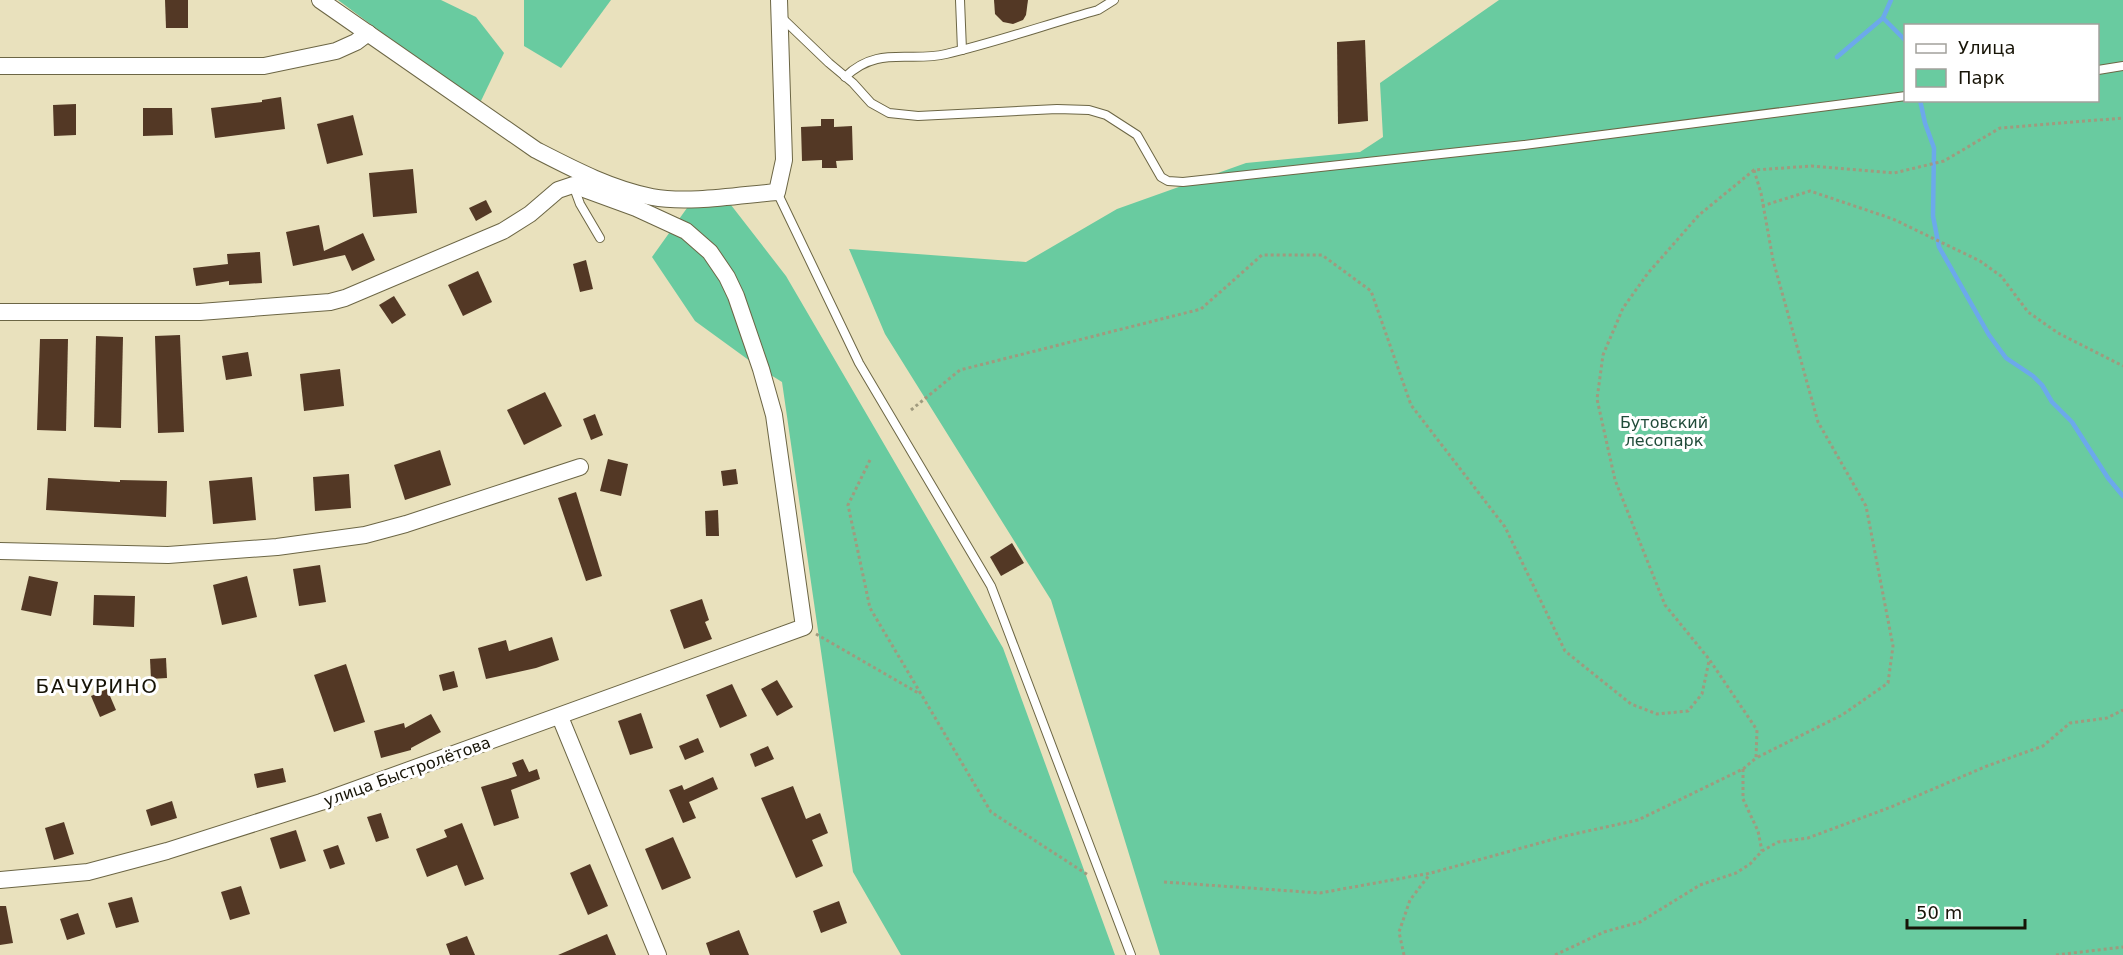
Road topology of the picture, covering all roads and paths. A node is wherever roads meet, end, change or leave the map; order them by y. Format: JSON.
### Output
{"nodes":[{"id":1,"x":320,"y":0,"type":"edge"},
{"id":2,"x":960,"y":0,"type":"edge"},
{"id":3,"x":1114,"y":0,"type":"edge"},
{"id":4,"x":779,"y":8,"type":"edge"},
{"id":5,"x":368,"y":33,"type":"junction"},
{"id":6,"x":962,"y":50,"type":"junction"},
{"id":7,"x":0,"y":66,"type":"edge"},
{"id":8,"x":2123,"y":66,"type":"edge"},
{"id":9,"x":2099,"y":70,"type":"edge"},
{"id":10,"x":845,"y":77,"type":"junction"},
{"id":11,"x":1904,"y":96,"type":"edge"},
{"id":12,"x":2123,"y":118,"type":"edge"},
{"id":13,"x":1754,"y":170,"type":"junction"},
{"id":14,"x":573,"y":185,"type":"junction"},
{"id":15,"x":777,"y":192,"type":"junction"},
{"id":16,"x":1762,"y":206,"type":"junction"},
{"id":17,"x":600,"y":238,"type":"dead end"},
{"id":18,"x":0,"y":312,"type":"edge"},
{"id":19,"x":2123,"y":366,"type":"edge"},
{"id":20,"x":911,"y":410,"type":"dead end"},
{"id":21,"x":870,"y":459,"type":"dead end"},
{"id":22,"x":580,"y":466,"type":"dead end"},
{"id":23,"x":0,"y":551,"type":"edge"},
{"id":24,"x":804,"y":627,"type":"junction"},
{"id":25,"x":1709,"y":659,"type":"junction"},
{"id":26,"x":922,"y":695,"type":"junction"},
{"id":27,"x":2123,"y":710,"type":"edge"},
{"id":28,"x":560,"y":717,"type":"junction"},
{"id":29,"x":1756,"y":758,"type":"junction"},
{"id":30,"x":1743,"y":769,"type":"junction"},
{"id":31,"x":1761,"y":851,"type":"junction"},
{"id":32,"x":1431,"y":873,"type":"junction"},
{"id":33,"x":1089,"y":876,"type":"dead end"},
{"id":34,"x":0,"y":880,"type":"edge"},
{"id":35,"x":1164,"y":882,"type":"dead end"},
{"id":36,"x":2123,"y":948,"type":"edge"},
{"id":37,"x":658,"y":955,"type":"edge"},
{"id":38,"x":1131,"y":955,"type":"edge"},
{"id":39,"x":1404,"y":955,"type":"edge"},
{"id":40,"x":1555,"y":955,"type":"edge"},
{"id":41,"x":2056,"y":955,"type":"edge"}],
"edges":[{"from":1,"to":5,"type":"street"},
{"from":2,"to":6,"type":"lane"},
{"from":3,"to":6,"type":"lane"},
{"from":4,"to":10,"type":"lane"},
{"from":4,"to":15,"type":"street"},
{"from":5,"to":7,"type":"street"},
{"from":5,"to":15,"type":"street"},
{"from":6,"to":10,"type":"lane"},
{"from":8,"to":9,"type":"lane"},
{"from":10,"to":11,"type":"lane"},
{"from":12,"to":13,"type":"path"},
{"from":13,"to":16,"type":"path"},
{"from":13,"to":25,"type":"path"},
{"from":14,"to":17,"type":"lane"},
{"from":14,"to":18,"type":"street"},
{"from":14,"to":24,"type":"street"},
{"from":15,"to":38,"type":"lane"},
{"from":16,"to":19,"type":"path"},
{"from":16,"to":29,"type":"path"},
{"from":20,"to":25,"type":"path"},
{"from":21,"to":26,"type":"path"},
{"from":22,"to":23,"type":"street"},
{"from":24,"to":26,"type":"path"},
{"from":24,"to":28,"type":"street","name":"улица Быстролётова"},
{"from":25,"to":29,"type":"path"},
{"from":26,"to":33,"type":"path"},
{"from":27,"to":31,"type":"path"},
{"from":28,"to":34,"type":"street","name":"улица Быстролётова"},
{"from":28,"to":37,"type":"street"},
{"from":29,"to":30,"type":"path"},
{"from":30,"to":31,"type":"path"},
{"from":30,"to":32,"type":"path"},
{"from":31,"to":40,"type":"path"},
{"from":32,"to":35,"type":"path"},
{"from":32,"to":39,"type":"path"},
{"from":36,"to":41,"type":"path"}]}
